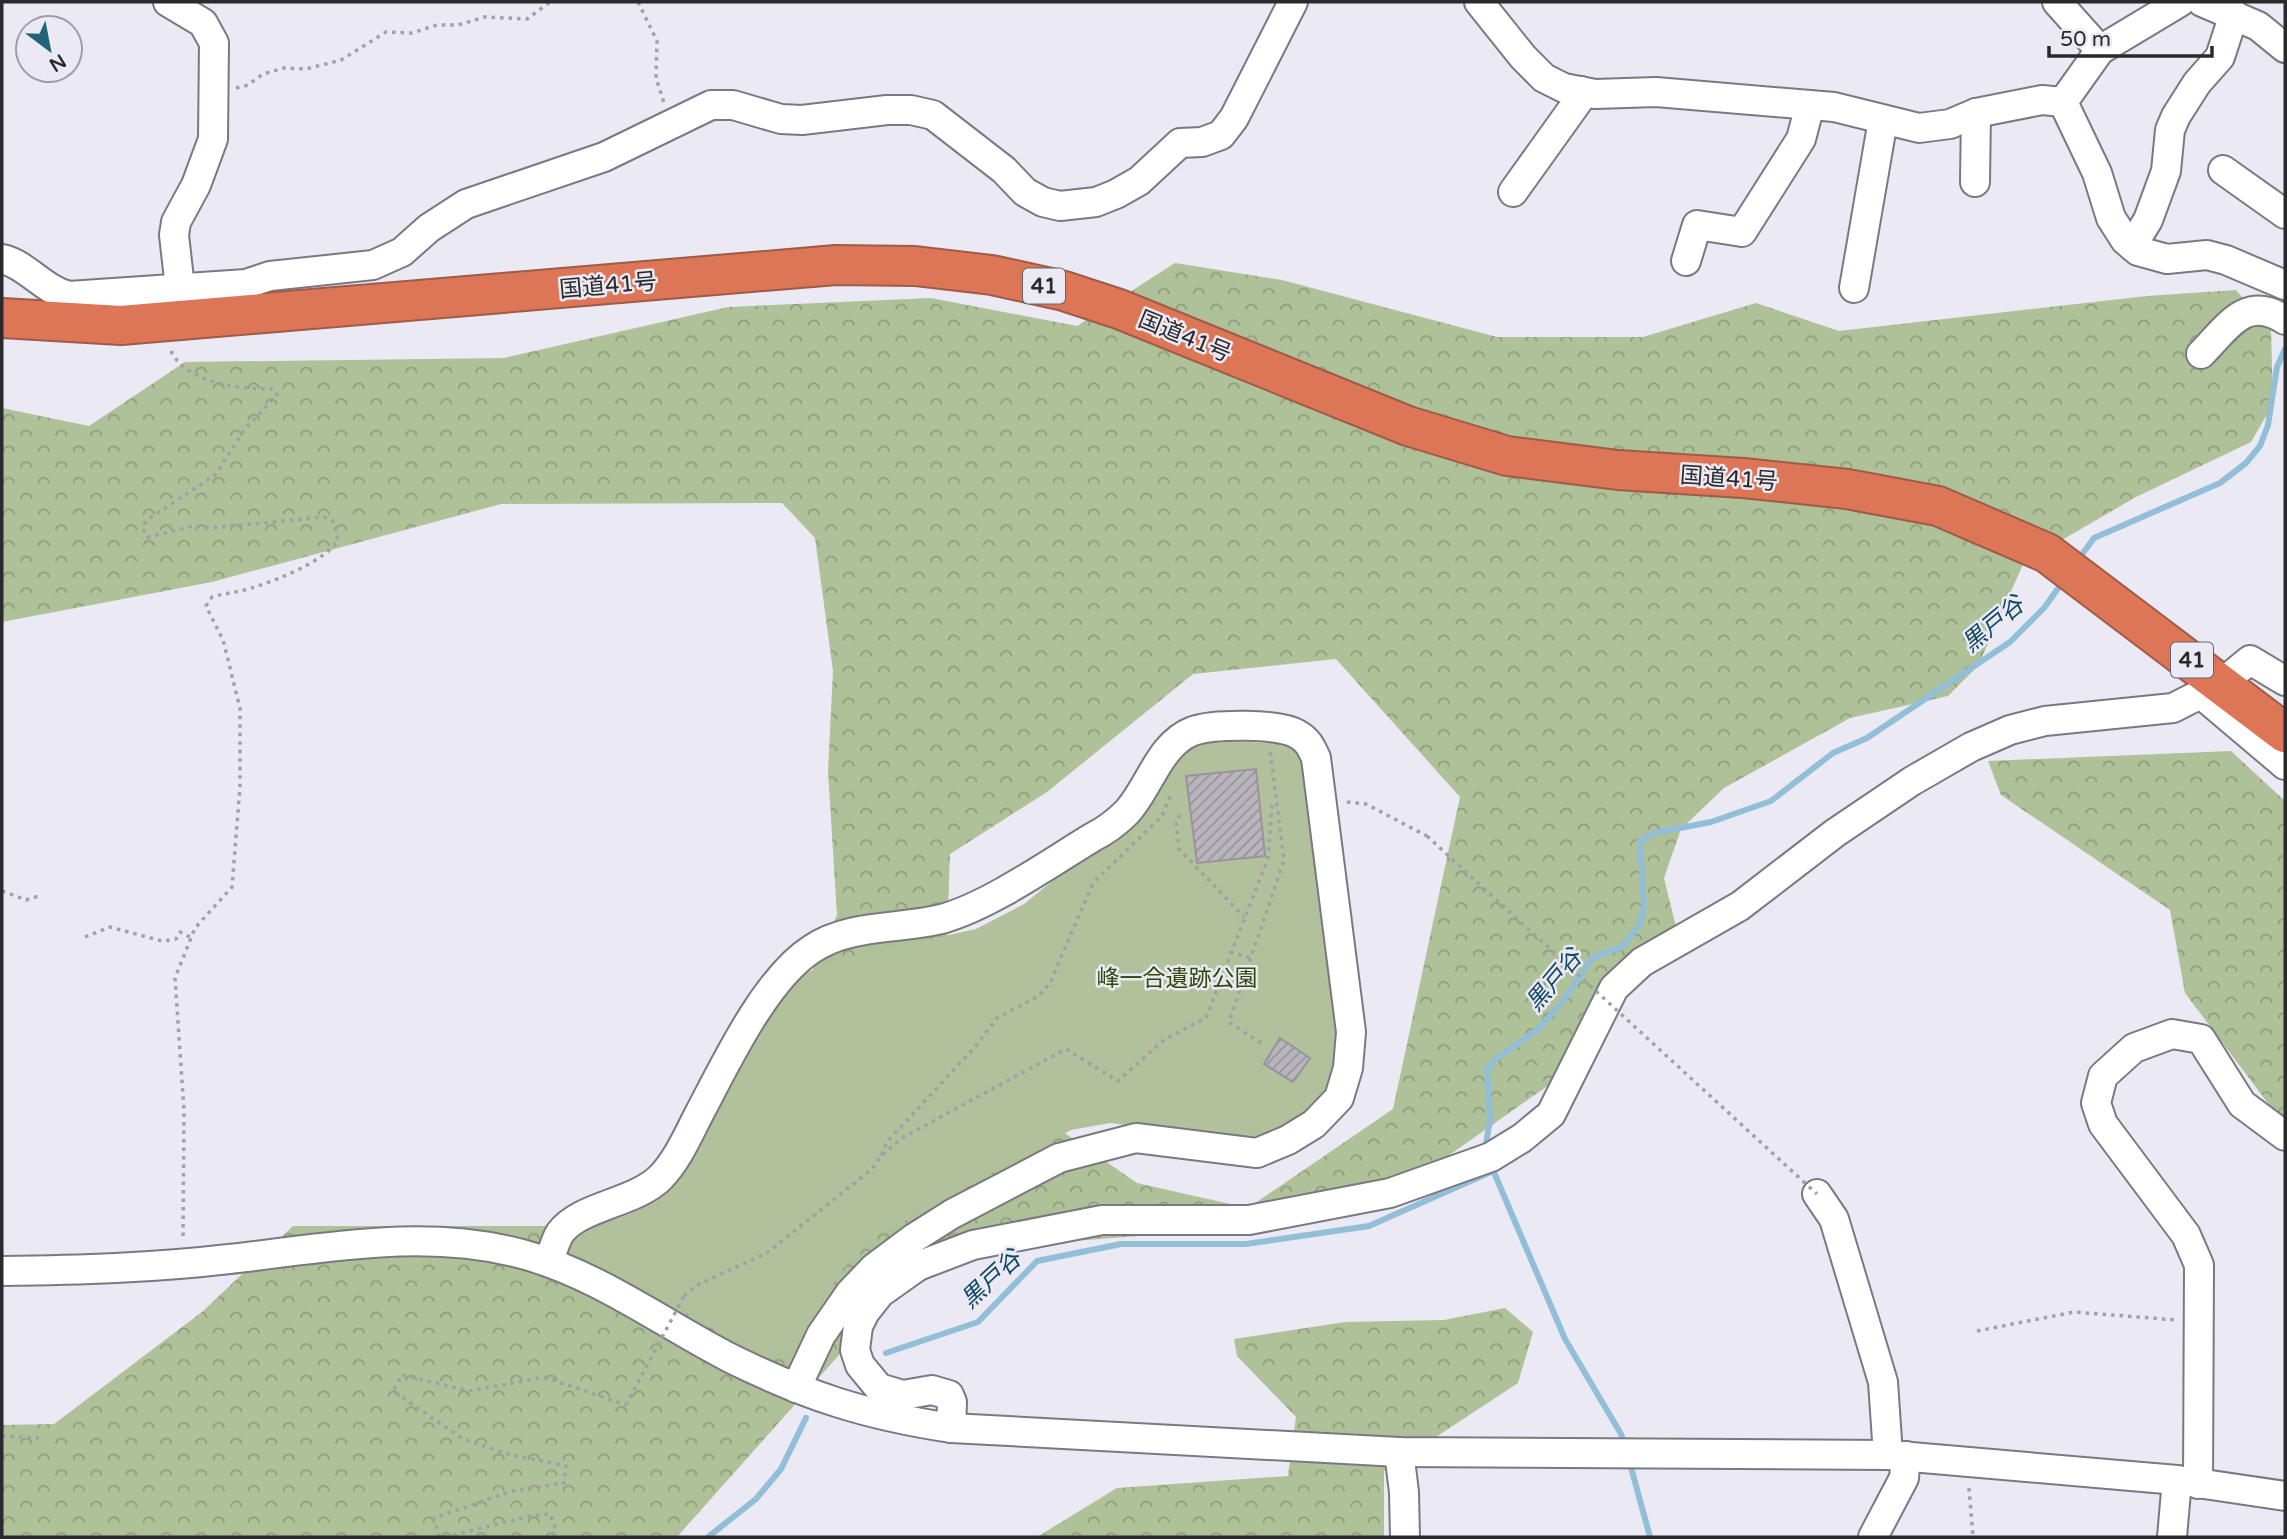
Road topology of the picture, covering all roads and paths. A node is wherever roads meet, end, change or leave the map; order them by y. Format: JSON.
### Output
{"nodes":[{"id":1,"x":169,"y":2,"type":"edge"},
{"id":2,"x":550,"y":2,"type":"edge"},
{"id":3,"x":638,"y":2,"type":"edge"},
{"id":4,"x":1293,"y":2,"type":"edge"},
{"id":5,"x":1479,"y":2,"type":"edge"},
{"id":6,"x":2057,"y":2,"type":"edge"},
{"id":7,"x":2180,"y":2,"type":"edge"},
{"id":8,"x":2202,"y":2,"type":"edge"},
{"id":9,"x":2285,"y":19,"type":"edge"},
{"id":10,"x":2246,"y":20,"type":"junction"},
{"id":11,"x":2285,"y":48,"type":"edge"},
{"id":12,"x":2100,"y":50,"type":"junction"},
{"id":13,"x":1581,"y":91,"type":"junction"},
{"id":14,"x":212,"y":94,"type":"junction"},
{"id":15,"x":2063,"y":102,"type":"junction"},
{"id":16,"x":1810,"y":105,"type":"junction"},
{"id":17,"x":1976,"y":113,"type":"junction"},
{"id":18,"x":1883,"y":120,"type":"junction"},
{"id":19,"x":673,"y":122,"type":"junction"},
{"id":20,"x":2224,"y":170,"type":"dead end"},
{"id":21,"x":1975,"y":182,"type":"dead end"},
{"id":22,"x":1513,"y":192,"type":"dead end"},
{"id":23,"x":2285,"y":214,"type":"edge"},
{"id":24,"x":2132,"y":246,"type":"junction"},
{"id":25,"x":2,"y":259,"type":"edge"},
{"id":26,"x":1686,"y":261,"type":"dead end"},
{"id":27,"x":2285,"y":285,"type":"edge"},
{"id":28,"x":1854,"y":288,"type":"dead end"},
{"id":29,"x":174,"y":305,"type":"junction"},
{"id":30,"x":2,"y":318,"type":"edge"},
{"id":31,"x":2285,"y":320,"type":"edge"},
{"id":32,"x":2201,"y":354,"type":"dead end"},
{"id":33,"x":2285,"y":681,"type":"edge"},
{"id":34,"x":2211,"y":688,"type":"junction"},
{"id":35,"x":1266,"y":727,"type":"junction"},
{"id":36,"x":2285,"y":733,"type":"edge"},
{"id":37,"x":2285,"y":765,"type":"edge"},
{"id":38,"x":1172,"y":791,"type":"dead end"},
{"id":39,"x":1321,"y":799,"type":"junction"},
{"id":40,"x":1276,"y":804,"type":"junction"},
{"id":41,"x":1180,"y":815,"type":"dead end"},
{"id":42,"x":2,"y":891,"type":"edge"},
{"id":43,"x":39,"y":895,"type":"dead end"},
{"id":44,"x":1244,"y":916,"type":"junction"},
{"id":45,"x":85,"y":937,"type":"dead end"},
{"id":46,"x":190,"y":937,"type":"junction"},
{"id":47,"x":1230,"y":952,"type":"junction"},
{"id":48,"x":1251,"y":958,"type":"junction"},
{"id":49,"x":1261,"y":1043,"type":"dead end"},
{"id":50,"x":2285,"y":1136,"type":"edge"},
{"id":51,"x":880,"y":1157,"type":"junction"},
{"id":52,"x":1817,"y":1194,"type":"joint"},
{"id":53,"x":183,"y":1241,"type":"dead end"},
{"id":54,"x":549,"y":1262,"type":"junction"},
{"id":55,"x":2,"y":1271,"type":"edge"},
{"id":56,"x":2200,"y":1320,"type":"junction"},
{"id":57,"x":1977,"y":1331,"type":"dead end"},
{"id":58,"x":796,"y":1388,"type":"junction"},
{"id":59,"x":950,"y":1428,"type":"junction"},
{"id":60,"x":2,"y":1436,"type":"edge"},
{"id":61,"x":39,"y":1438,"type":"dead end"},
{"id":62,"x":1399,"y":1452,"type":"junction"},
{"id":63,"x":1897,"y":1455,"type":"junction"},
{"id":64,"x":1966,"y":1461,"type":"junction"},
{"id":65,"x":2187,"y":1482,"type":"junction"},
{"id":66,"x":2285,"y":1496,"type":"edge"},
{"id":67,"x":439,"y":1537,"type":"edge"},
{"id":68,"x":445,"y":1537,"type":"edge"},
{"id":69,"x":551,"y":1537,"type":"edge"},
{"id":70,"x":1405,"y":1537,"type":"edge"},
{"id":71,"x":1873,"y":1537,"type":"edge"},
{"id":72,"x":1973,"y":1537,"type":"edge"},
{"id":73,"x":2172,"y":1537,"type":"edge"}],
"edges":[{"from":1,"to":14,"type":"street"},
{"from":2,"to":14,"type":"path"},
{"from":3,"to":19,"type":"path"},
{"from":4,"to":19,"type":"street"},
{"from":5,"to":13,"type":"street"},
{"from":6,"to":12,"type":"street"},
{"from":7,"to":12,"type":"street"},
{"from":8,"to":10,"type":"street"},
{"from":9,"to":10,"type":"street"},
{"from":10,"to":11,"type":"street"},
{"from":10,"to":24,"type":"street"},
{"from":12,"to":15,"type":"street"},
{"from":13,"to":16,"type":"street"},
{"from":13,"to":22,"type":"street"},
{"from":14,"to":29,"type":"street"},
{"from":15,"to":17,"type":"street"},
{"from":15,"to":24,"type":"street"},
{"from":16,"to":18,"type":"street"},
{"from":16,"to":26,"type":"street"},
{"from":17,"to":18,"type":"street"},
{"from":17,"to":21,"type":"street"},
{"from":18,"to":28,"type":"street"},
{"from":19,"to":29,"type":"street"},
{"from":20,"to":23,"type":"street"},
{"from":24,"to":27,"type":"street"},
{"from":25,"to":29,"type":"street"},
{"from":29,"to":30,"type":"highway","name":"国道41号","number":"41"},
{"from":29,"to":34,"type":"highway","name":"国道41号","number":"41"},
{"from":29,"to":46,"type":"path"},
{"from":31,"to":32,"type":"street"},
{"from":33,"to":34,"type":"street"},
{"from":34,"to":36,"type":"highway","name":"国道41号","number":"41"},
{"from":34,"to":37,"type":"street"},
{"from":34,"to":59,"type":"street"},
{"from":35,"to":39,"type":"street"},
{"from":35,"to":40,"type":"path"},
{"from":35,"to":54,"type":"street"},
{"from":38,"to":51,"type":"path"},
{"from":39,"to":52,"type":"path","bridge":true},
{"from":39,"to":58,"type":"street"},
{"from":40,"to":44,"type":"path"},
{"from":40,"to":48,"type":"path"},
{"from":41,"to":44,"type":"path"},
{"from":42,"to":43,"type":"path"},
{"from":44,"to":47,"type":"path"},
{"from":45,"to":46,"type":"path"},
{"from":46,"to":53,"type":"path"},
{"from":47,"to":48,"type":"path"},
{"from":47,"to":51,"type":"path"},
{"from":48,"to":49,"type":"path"},
{"from":50,"to":56,"type":"street"},
{"from":51,"to":67,"type":"path","bridge":true},
{"from":52,"to":63,"type":"street"},
{"from":54,"to":55,"type":"street"},
{"from":54,"to":58,"type":"street"},
{"from":56,"to":57,"type":"path"},
{"from":56,"to":65,"type":"street"},
{"from":58,"to":59,"type":"street"},
{"from":59,"to":62,"type":"street"},
{"from":60,"to":61,"type":"path"},
{"from":62,"to":63,"type":"street"},
{"from":62,"to":70,"type":"street"},
{"from":63,"to":64,"type":"street"},
{"from":63,"to":71,"type":"street"},
{"from":64,"to":65,"type":"street"},
{"from":64,"to":72,"type":"path"},
{"from":65,"to":66,"type":"street"},
{"from":65,"to":73,"type":"street"},
{"from":68,"to":69,"type":"path"}]}
